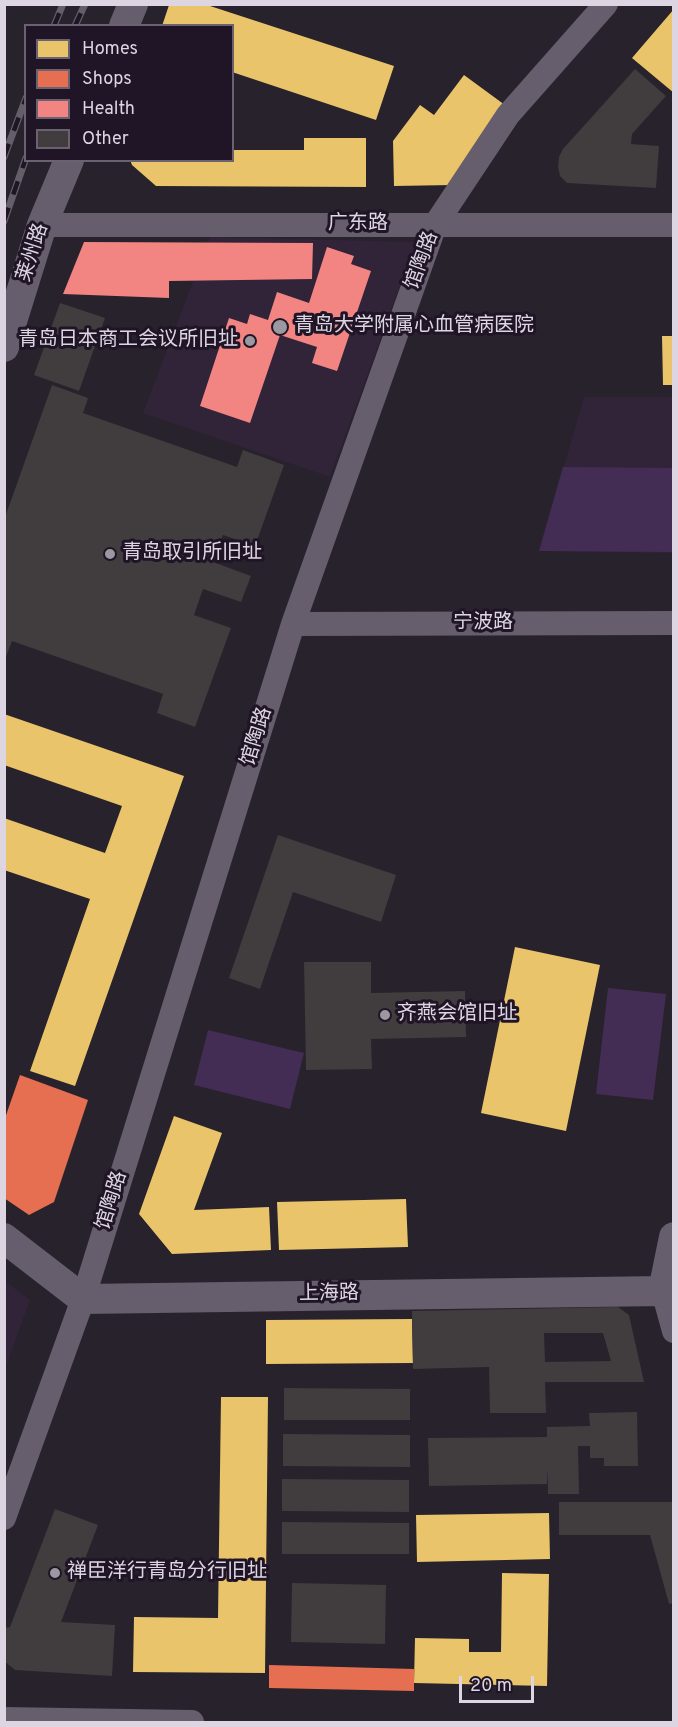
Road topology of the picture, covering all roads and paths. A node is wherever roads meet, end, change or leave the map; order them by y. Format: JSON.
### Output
{"nodes":[{"id":1,"x":132,"y":4,"type":"edge"},
{"id":2,"x":606,"y":4,"type":"edge"},
{"id":3,"x":125,"y":24,"type":"edge"},
{"id":4,"x":68,"y":162,"type":"edge"},
{"id":5,"x":42,"y":225,"type":"junction"},
{"id":6,"x":435,"y":225,"type":"junction"},
{"id":7,"x":674,"y":225,"type":"edge"},
{"id":8,"x":4,"y":347,"type":"edge"},
{"id":9,"x":674,"y":623,"type":"edge"},
{"id":10,"x":293,"y":624,"type":"junction"},
{"id":11,"x":674,"y":1237,"type":"edge"},
{"id":12,"x":4,"y":1238,"type":"edge"},
{"id":13,"x":668,"y":1293,"type":"edge"},
{"id":14,"x":83,"y":1299,"type":"junction"},
{"id":15,"x":674,"y":1331,"type":"edge"},
{"id":16,"x":4,"y":1518,"type":"edge"},
{"id":17,"x":4,"y":1719,"type":"edge"},
{"id":18,"x":192,"y":1722,"type":"edge"}],
"edges":[{"from":1,"to":3,"type":"street"},
{"from":2,"to":6,"type":"street","name":"馆陶路"},
{"from":4,"to":5,"type":"street","name":"莱州路"},
{"from":5,"to":6,"type":"street","name":"广东路"},
{"from":5,"to":8,"type":"street","name":"莱州路"},
{"from":6,"to":7,"type":"street","name":"广东路"},
{"from":6,"to":10,"type":"street","name":"馆陶路"},
{"from":9,"to":10,"type":"street","name":"宁波路"},
{"from":10,"to":14,"type":"street","name":"馆陶路"},
{"from":11,"to":13,"type":"street"},
{"from":12,"to":14,"type":"street"},
{"from":13,"to":14,"type":"street","name":"上海路"},
{"from":13,"to":15,"type":"street"},
{"from":14,"to":16,"type":"street","name":"馆陶路"},
{"from":17,"to":18,"type":"street"}]}
